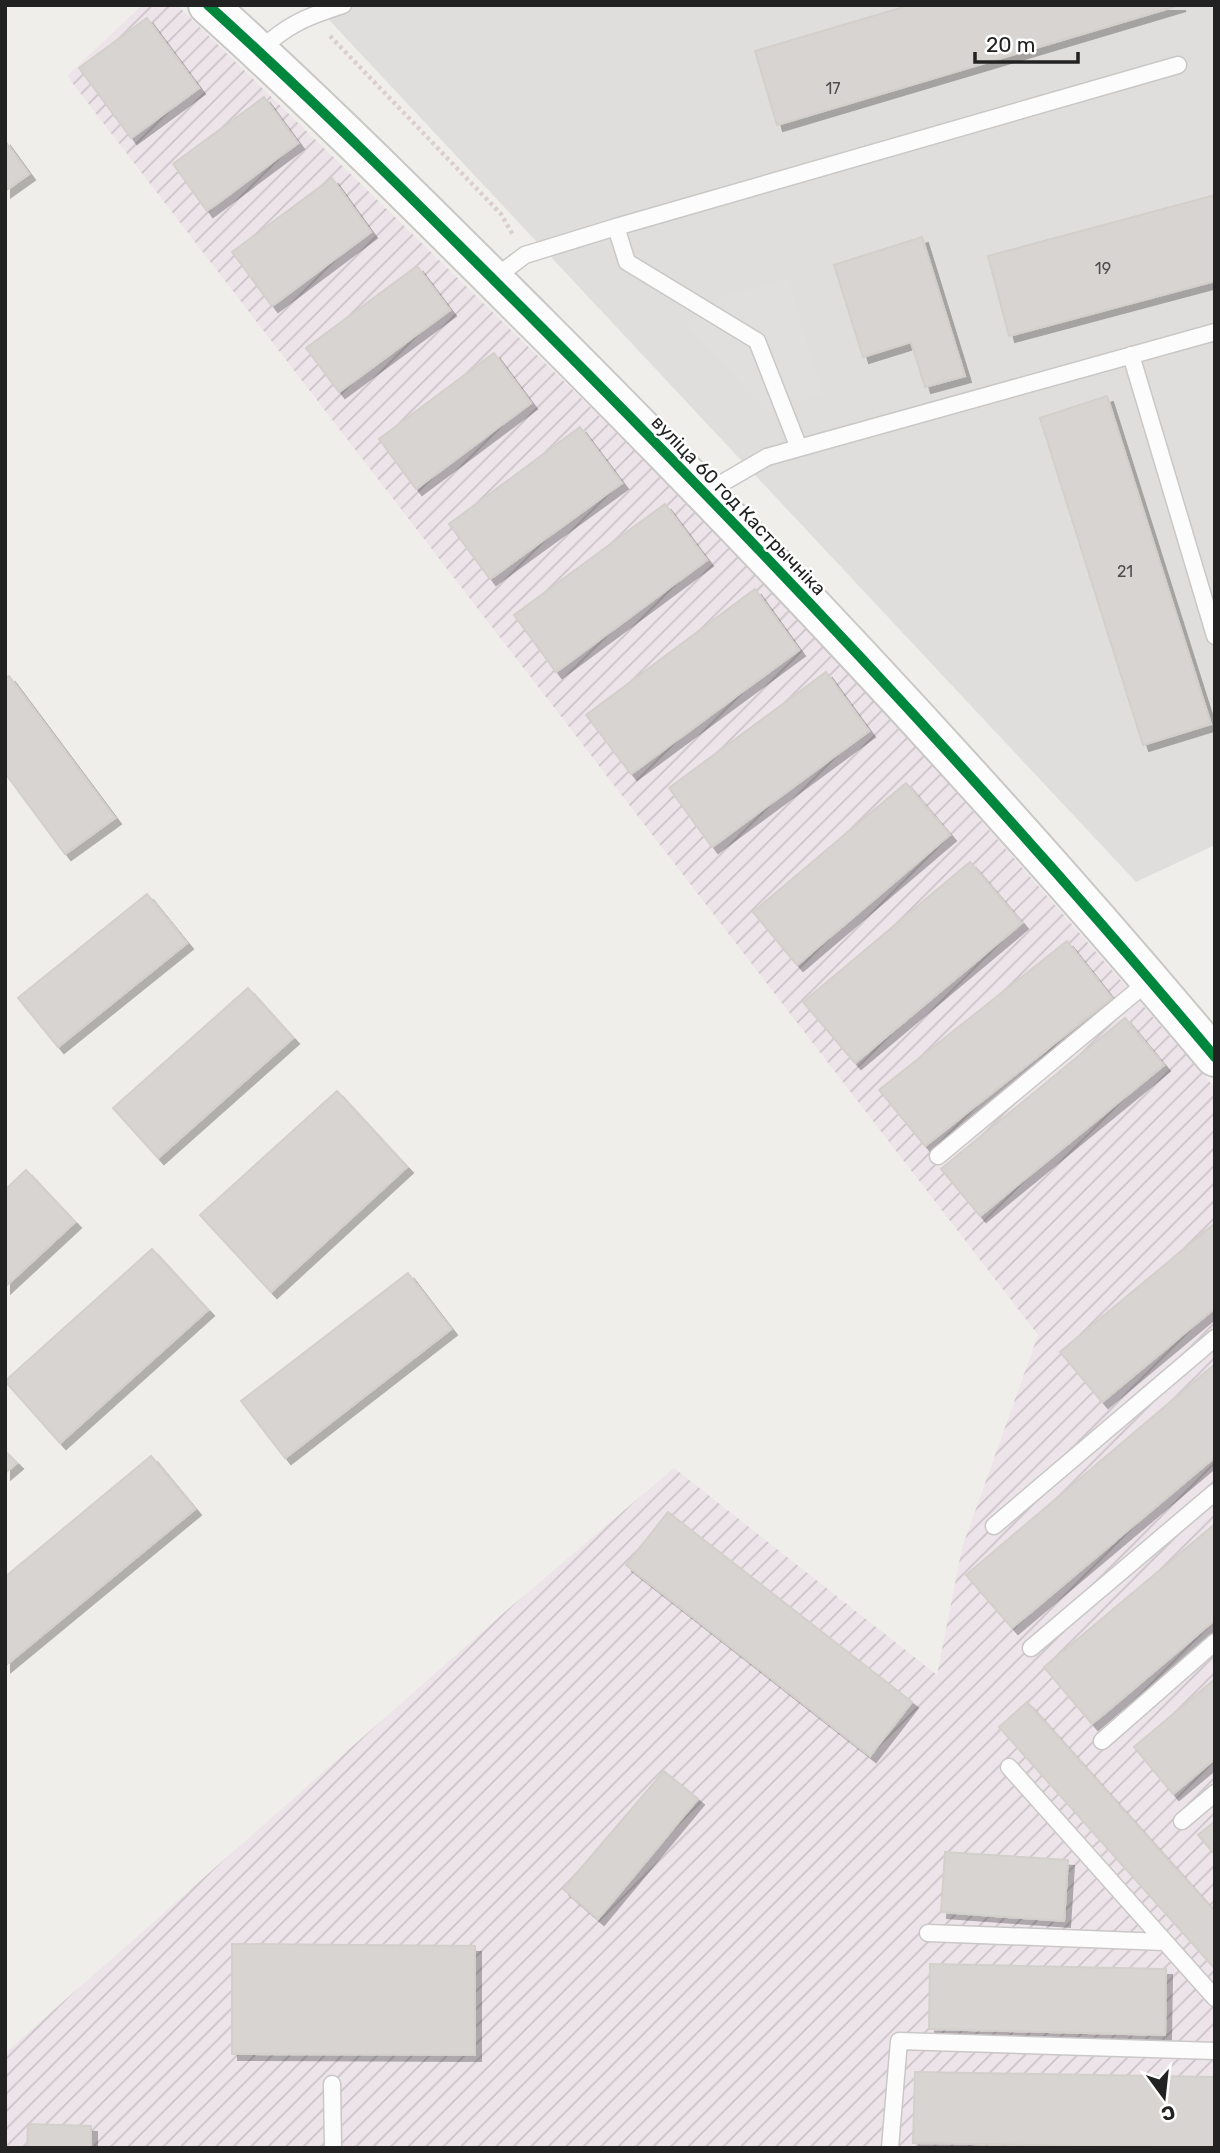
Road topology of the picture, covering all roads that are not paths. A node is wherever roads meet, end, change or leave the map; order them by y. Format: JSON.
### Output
{"nodes":[{"id":1,"x":208,"y":5,"type":"edge"},
{"id":2,"x":343,"y":5,"type":"edge"},
{"id":3,"x":259,"y":51,"type":"junction"},
{"id":4,"x":1178,"y":65,"type":"dead end"},
{"id":5,"x":616,"y":227,"type":"junction"},
{"id":6,"x":493,"y":279,"type":"junction"},
{"id":7,"x":1215,"y":332,"type":"edge"},
{"id":8,"x":1131,"y":355,"type":"junction"},
{"id":9,"x":799,"y":448,"type":"junction"},
{"id":10,"x":705,"y":493,"type":"junction"},
{"id":11,"x":1210,"y":600,"type":"edge"},
{"id":12,"x":1215,"y":636,"type":"edge"},
{"id":13,"x":1150,"y":980,"type":"junction"},
{"id":14,"x":1215,"y":1057,"type":"edge"},
{"id":15,"x":938,"y":1156,"type":"dead end"},
{"id":16,"x":1215,"y":1338,"type":"edge"},
{"id":17,"x":1215,"y":1492,"type":"edge"},
{"id":18,"x":993,"y":1526,"type":"dead end"},
{"id":19,"x":1215,"y":1642,"type":"edge"},
{"id":20,"x":1031,"y":1648,"type":"dead end"},
{"id":21,"x":1102,"y":1741,"type":"dead end"},
{"id":22,"x":1009,"y":1767,"type":"dead end"},
{"id":23,"x":1215,"y":1793,"type":"edge"},
{"id":24,"x":1182,"y":1821,"type":"dead end"},
{"id":25,"x":928,"y":1933,"type":"dead end"},
{"id":26,"x":1164,"y":1942,"type":"junction"},
{"id":27,"x":1215,"y":1998,"type":"edge"},
{"id":28,"x":1215,"y":2051,"type":"edge"},
{"id":29,"x":332,"y":2084,"type":"dead end"},
{"id":30,"x":333,"y":2148,"type":"edge"},
{"id":31,"x":890,"y":2148,"type":"edge"}],
"edges":[{"from":1,"to":3,"type":"street","name":"вуліца 60 год Кастрычніка"},
{"from":2,"to":3,"type":"lane"},
{"from":3,"to":6,"type":"street","name":"вуліца 60 год Кастрычніка"},
{"from":4,"to":5,"type":"lane"},
{"from":5,"to":6,"type":"lane"},
{"from":5,"to":9,"type":"lane"},
{"from":6,"to":10,"type":"street","name":"вуліца 60 год Кастрычніка"},
{"from":7,"to":8,"type":"lane"},
{"from":8,"to":9,"type":"lane"},
{"from":8,"to":11,"type":"lane"},
{"from":9,"to":10,"type":"lane"},
{"from":10,"to":13,"type":"street","name":"вуліца 60 год Кастрычніка"},
{"from":11,"to":12,"type":"lane"},
{"from":13,"to":14,"type":"street","name":"вуліца 60 год Кастрычніка"},
{"from":13,"to":15,"type":"lane"},
{"from":16,"to":18,"type":"lane"},
{"from":17,"to":20,"type":"lane"},
{"from":19,"to":21,"type":"lane"},
{"from":22,"to":26,"type":"lane"},
{"from":23,"to":24,"type":"lane"},
{"from":25,"to":26,"type":"lane"},
{"from":26,"to":27,"type":"lane"},
{"from":28,"to":31,"type":"lane"},
{"from":29,"to":30,"type":"lane"}]}
